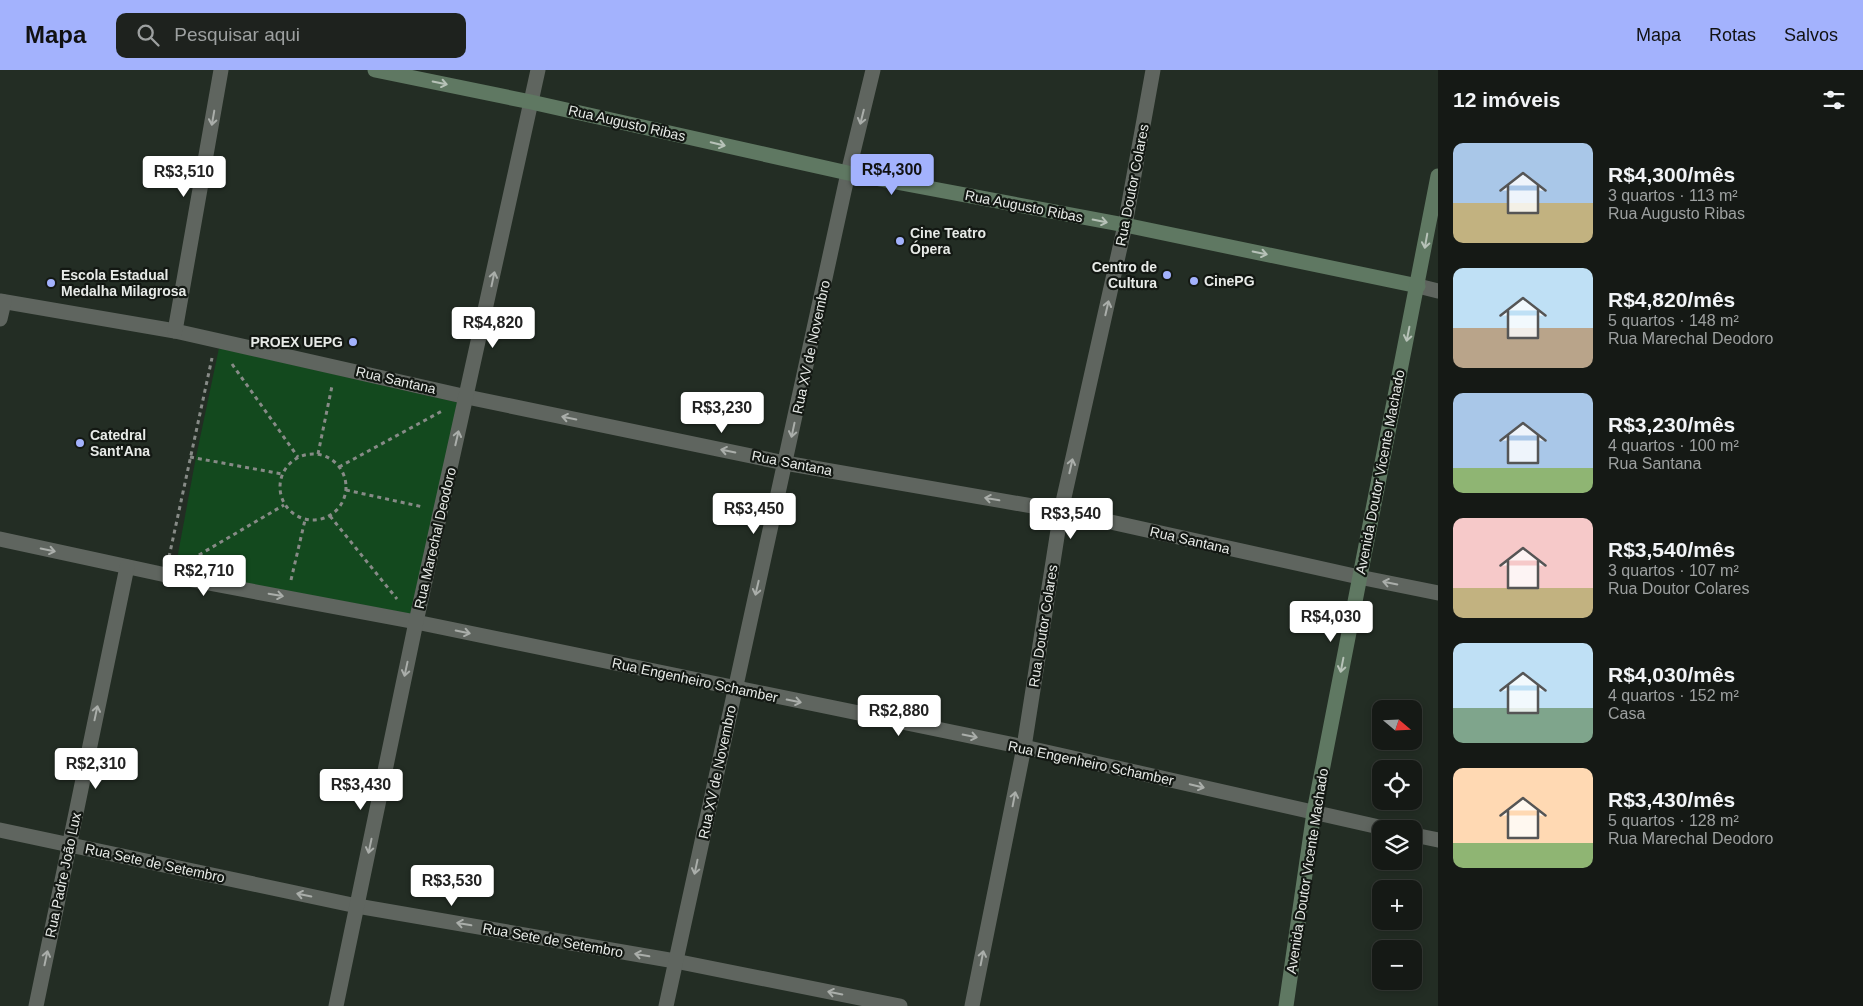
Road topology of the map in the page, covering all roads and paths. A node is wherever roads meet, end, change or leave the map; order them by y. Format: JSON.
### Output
{"nodes":[{"id":1,"x":221,"y":70,"type":"edge"},
{"id":2,"x":375,"y":70,"type":"edge"},
{"id":3,"x":538,"y":70,"type":"edge"},
{"id":4,"x":873,"y":70,"type":"edge"},
{"id":5,"x":1153,"y":70,"type":"edge"},
{"id":6,"x":531,"y":102,"type":"junction"},
{"id":7,"x":848,"y":173,"type":"junction"},
{"id":8,"x":1438,"y":176,"type":"edge"},
{"id":9,"x":1125,"y":225,"type":"junction"},
{"id":10,"x":1418,"y":286,"type":"junction"},
{"id":11,"x":1438,"y":291,"type":"edge"},
{"id":12,"x":2,"y":301,"type":"edge"},
{"id":13,"x":0,"y":320,"type":"edge"},
{"id":14,"x":175,"y":331,"type":"junction"},
{"id":15,"x":215,"y":340,"type":"junction"},
{"id":16,"x":336,"y":366,"type":"junction"},
{"id":17,"x":467,"y":397,"type":"junction"},
{"id":18,"x":318,"y":454,"type":"junction"},
{"id":19,"x":190,"y":457,"type":"junction"},
{"id":20,"x":298,"y":457,"type":"junction"},
{"id":21,"x":786,"y":463,"type":"junction"},
{"id":22,"x":339,"y":467,"type":"junction"},
{"id":23,"x":282,"y":474,"type":"junction"},
{"id":24,"x":346,"y":490,"type":"junction"},
{"id":25,"x":284,"y":505,"type":"junction"},
{"id":26,"x":440,"y":511,"type":"junction"},
{"id":27,"x":1061,"y":511,"type":"junction"},
{"id":28,"x":330,"y":516,"type":"junction"},
{"id":29,"x":305,"y":520,"type":"junction"},
{"id":30,"x":0,"y":539,"type":"edge"},
{"id":31,"x":127,"y":567,"type":"junction"},
{"id":32,"x":166,"y":575,"type":"junction"},
{"id":33,"x":1359,"y":577,"type":"junction"},
{"id":34,"x":1438,"y":593,"type":"edge"},
{"id":35,"x":287,"y":597,"type":"junction"},
{"id":36,"x":416,"y":622,"type":"junction"},
{"id":37,"x":735,"y":689,"type":"junction"},
{"id":38,"x":1024,"y":747,"type":"junction"},
{"id":39,"x":1314,"y":812,"type":"junction"},
{"id":40,"x":1372,"y":825,"type":"edge"},
{"id":41,"x":0,"y":830,"type":"edge"},
{"id":42,"x":1422,"y":837,"type":"edge"},
{"id":43,"x":1438,"y":840,"type":"edge"},
{"id":44,"x":69,"y":845,"type":"junction"},
{"id":45,"x":357,"y":906,"type":"junction"},
{"id":46,"x":675,"y":961,"type":"junction"},
{"id":47,"x":36,"y":1006,"type":"edge"},
{"id":48,"x":336,"y":1006,"type":"edge"},
{"id":49,"x":666,"y":1006,"type":"edge"},
{"id":50,"x":900,"y":1006,"type":"edge"},
{"id":51,"x":972,"y":1006,"type":"edge"},
{"id":52,"x":1286,"y":1006,"type":"edge"}],
"edges":[{"from":1,"to":14,"type":"street","one_way":true},
{"from":2,"to":6,"type":"main road","name":"Rua Augusto Ribas","one_way":true},
{"from":3,"to":6,"type":"street","name":"Rua Marechal Deodoro"},
{"from":4,"to":7,"type":"street","name":"Rua XV de Novembro","one_way":true},
{"from":5,"to":9,"type":"street","name":"Rua Doutor Colares"},
{"from":6,"to":7,"type":"main road","name":"Rua Augusto Ribas","one_way":true},
{"from":17,"to":6,"type":"street","name":"Rua Marechal Deodoro","one_way":true},
{"from":7,"to":9,"type":"main road","name":"Rua Augusto Ribas","one_way":true},
{"from":7,"to":21,"type":"street","name":"Rua XV de Novembro","one_way":true},
{"from":8,"to":10,"type":"main road","name":"Avenida Doutor Vicente Machado","one_way":true},
{"from":9,"to":10,"type":"main road","name":"Rua Augusto Ribas","one_way":true},
{"from":27,"to":9,"type":"street","name":"Rua Doutor Colares","one_way":true},
{"from":10,"to":11,"type":"street","name":"Rua Augusto Ribas"},
{"from":10,"to":33,"type":"main road","name":"Avenida Doutor Vicente Machado","one_way":true},
{"from":12,"to":13,"type":"street"},
{"from":12,"to":14,"type":"street","name":"Rua Santana"},
{"from":14,"to":15,"type":"street","name":"Rua Santana"},
{"from":15,"to":16,"type":"street","name":"Rua Santana"},
{"from":15,"to":19,"type":"path"},
{"from":15,"to":20,"type":"path"},
{"from":16,"to":17,"type":"street","name":"Rua Santana"},
{"from":16,"to":18,"type":"path"},
{"from":21,"to":17,"type":"street","name":"Rua Santana","one_way":true},
{"from":17,"to":22,"type":"path"},
{"from":26,"to":17,"type":"street","name":"Rua Marechal Deodoro","one_way":true},
{"from":18,"to":20,"type":"path"},
{"from":18,"to":22,"type":"path"},
{"from":19,"to":23,"type":"path"},
{"from":19,"to":32,"type":"path"},
{"from":20,"to":23,"type":"path"},
{"from":27,"to":21,"type":"street","name":"Rua Santana","one_way":true},
{"from":21,"to":37,"type":"street","name":"Rua XV de Novembro","one_way":true},
{"from":22,"to":24,"type":"path"},
{"from":23,"to":25,"type":"path"},
{"from":24,"to":26,"type":"path"},
{"from":24,"to":28,"type":"path"},
{"from":25,"to":29,"type":"path"},
{"from":25,"to":32,"type":"path"},
{"from":26,"to":36,"type":"street","name":"Rua Marechal Deodoro"},
{"from":27,"to":33,"type":"street","name":"Rua Santana"},
{"from":27,"to":38,"type":"street","name":"Rua Doutor Colares"},
{"from":28,"to":29,"type":"path"},
{"from":28,"to":36,"type":"path"},
{"from":29,"to":35,"type":"path"},
{"from":30,"to":31,"type":"street","name":"Rua Engenheiro Schamber","one_way":true},
{"from":31,"to":32,"type":"street","name":"Rua Engenheiro Schamber"},
{"from":44,"to":31,"type":"street","name":"Rua Padre João Lux","one_way":true},
{"from":32,"to":35,"type":"street","name":"Rua Engenheiro Schamber","one_way":true},
{"from":34,"to":33,"type":"street","name":"Rua Santana","one_way":true},
{"from":33,"to":39,"type":"main road","name":"Avenida Doutor Vicente Machado","one_way":true},
{"from":35,"to":36,"type":"street","name":"Rua Engenheiro Schamber"},
{"from":36,"to":37,"type":"street","name":"Rua Engenheiro Schamber","one_way":true},
{"from":36,"to":45,"type":"street","name":"Rua Marechal Deodoro","one_way":true},
{"from":37,"to":38,"type":"street","name":"Rua Engenheiro Schamber","one_way":true},
{"from":37,"to":46,"type":"street","name":"Rua XV de Novembro","one_way":true},
{"from":38,"to":39,"type":"street","name":"Rua Engenheiro Schamber","one_way":true},
{"from":51,"to":38,"type":"street","name":"Rua Doutor Colares","one_way":true},
{"from":39,"to":40,"type":"street","name":"Rua Engenheiro Schamber"},
{"from":39,"to":52,"type":"main road","name":"Avenida Doutor Vicente Machado"},
{"from":41,"to":44,"type":"street","name":"Rua Sete de Setembro"},
{"from":42,"to":43,"type":"street"},
{"from":45,"to":44,"type":"street","name":"Rua Sete de Setembro","one_way":true},
{"from":47,"to":44,"type":"street","name":"Rua Padre João Lux","one_way":true},
{"from":46,"to":45,"type":"street","name":"Rua Sete de Setembro","one_way":true},
{"from":45,"to":48,"type":"street","name":"Rua Marechal Deodoro"},
{"from":46,"to":49,"type":"street","name":"Rua XV de Novembro"},
{"from":50,"to":46,"type":"street","name":"Rua Sete de Setembro","one_way":true}]}
